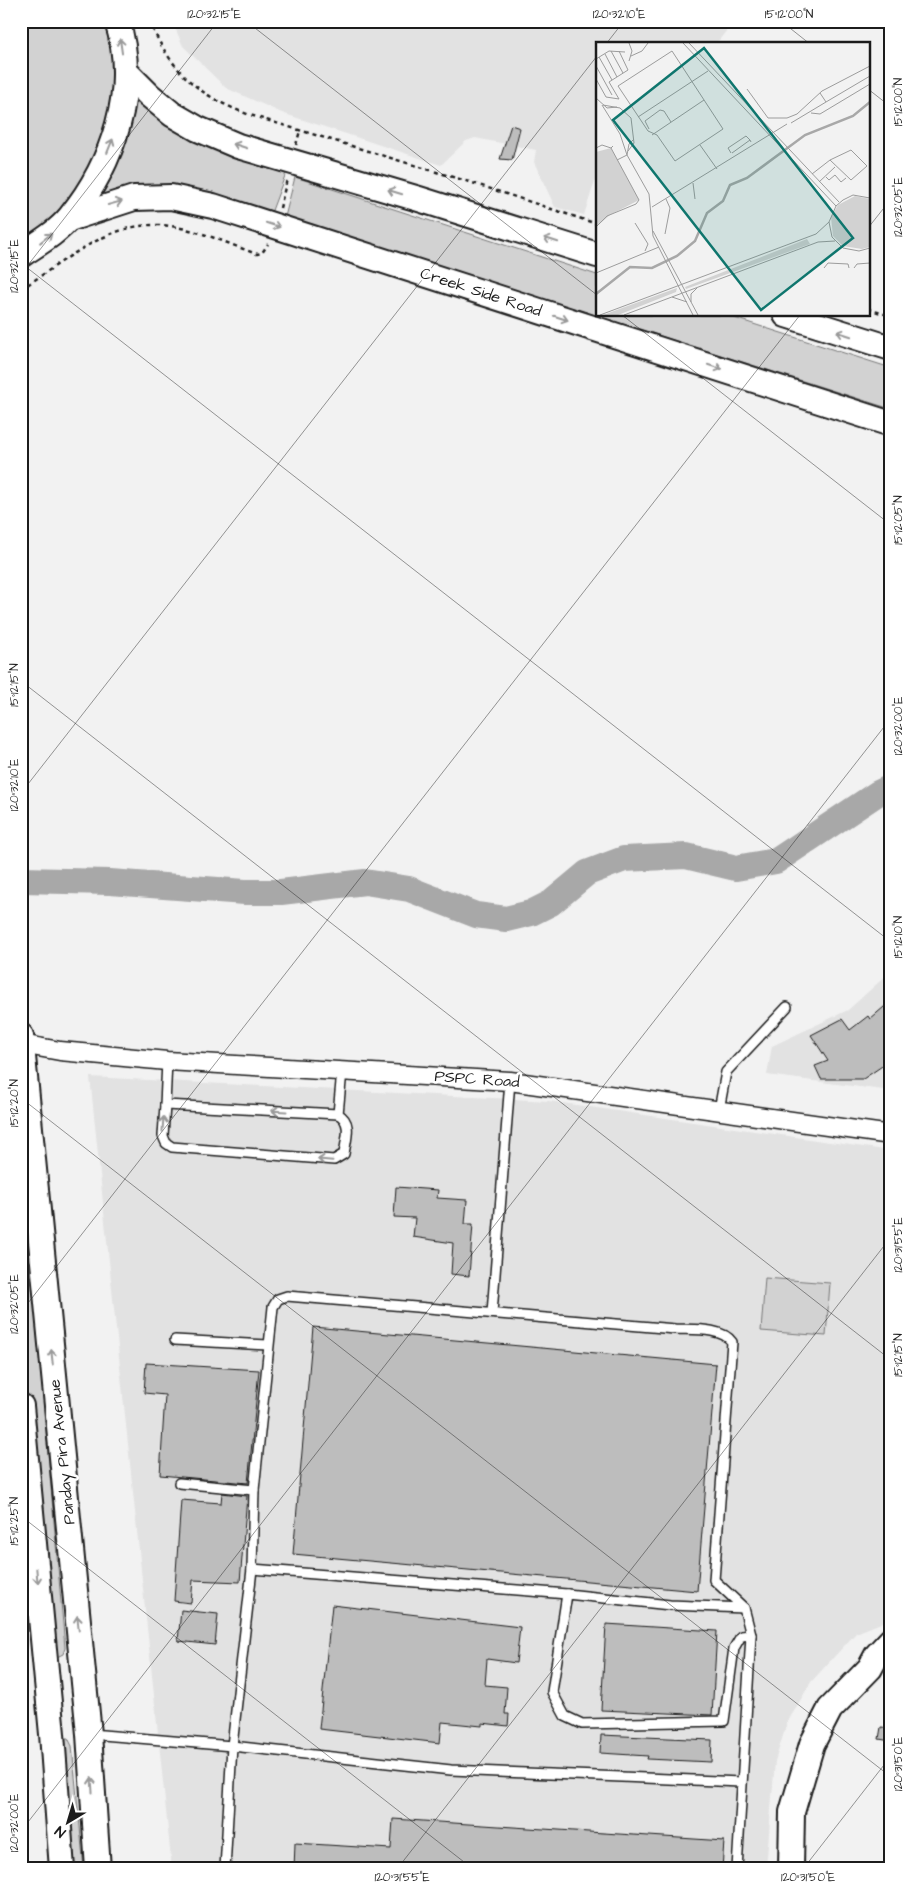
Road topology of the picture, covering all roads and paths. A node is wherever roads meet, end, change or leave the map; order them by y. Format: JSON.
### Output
{"nodes":[{"id":1,"x":116,"y":21,"type":"edge"},
{"id":2,"x":149,"y":21,"type":"edge"},
{"id":3,"x":125,"y":71,"type":"junction"},
{"id":4,"x":292,"y":161,"type":"junction"},
{"id":5,"x":69,"y":218,"type":"junction"},
{"id":6,"x":596,"y":224,"type":"edge"},
{"id":7,"x":275,"y":226,"type":"junction"},
{"id":8,"x":21,"y":255,"type":"edge"},
{"id":9,"x":596,"y":255,"type":"edge"},
{"id":10,"x":21,"y":289,"type":"edge"},
{"id":11,"x":870,"y":310,"type":"edge"},
{"id":12,"x":789,"y":316,"type":"edge"},
{"id":13,"x":891,"y":316,"type":"edge"},
{"id":14,"x":891,"y":348,"type":"edge"},
{"id":15,"x":891,"y":424,"type":"edge"},
{"id":16,"x":787,"y":1007,"type":"dead end"},
{"id":17,"x":22,"y":1049,"type":"edge"},
{"id":18,"x":167,"y":1061,"type":"junction"},
{"id":19,"x":342,"y":1071,"type":"junction"},
{"id":20,"x":510,"y":1081,"type":"junction"},
{"id":21,"x":164,"y":1105,"type":"junction"},
{"id":22,"x":719,"y":1110,"type":"junction"},
{"id":23,"x":338,"y":1114,"type":"junction"},
{"id":24,"x":891,"y":1134,"type":"edge"},
{"id":25,"x":492,"y":1314,"type":"junction"},
{"id":26,"x":174,"y":1340,"type":"dead end"},
{"id":27,"x":268,"y":1345,"type":"junction"},
{"id":28,"x":21,"y":1406,"type":"edge"},
{"id":29,"x":179,"y":1483,"type":"dead end"},
{"id":30,"x":254,"y":1490,"type":"junction"},
{"id":31,"x":252,"y":1569,"type":"junction"},
{"id":32,"x":567,"y":1594,"type":"junction"},
{"id":33,"x":744,"y":1608,"type":"junction"},
{"id":34,"x":751,"y":1635,"type":"junction"},
{"id":35,"x":891,"y":1640,"type":"edge"},
{"id":36,"x":880,"y":1670,"type":"edge"},
{"id":37,"x":52,"y":1734,"type":"junction"},
{"id":38,"x":89,"y":1734,"type":"junction"},
{"id":39,"x":232,"y":1746,"type":"junction"},
{"id":40,"x":741,"y":1782,"type":"junction"},
{"id":41,"x":62,"y":1869,"type":"edge"},
{"id":42,"x":98,"y":1869,"type":"edge"},
{"id":43,"x":225,"y":1869,"type":"edge"},
{"id":44,"x":737,"y":1869,"type":"edge"},
{"id":45,"x":792,"y":1869,"type":"edge"}],
"edges":[{"from":3,"to":1,"type":"main road","one_way":true},
{"from":2,"to":6,"type":"path"},
{"from":4,"to":3,"type":"main road","one_way":true},
{"from":5,"to":3,"type":"main road","one_way":true},
{"from":4,"to":7,"type":"path"},
{"from":9,"to":4,"type":"main road","one_way":true},
{"from":5,"to":7,"type":"main road","name":"Creek Side Road","one_way":true},
{"from":8,"to":5,"type":"main road","one_way":true},
{"from":7,"to":10,"type":"path"},
{"from":7,"to":15,"type":"main road","name":"Creek Side Road","one_way":true},
{"from":11,"to":13,"type":"path"},
{"from":14,"to":12,"type":"main road","one_way":true},
{"from":16,"to":22,"type":"lane"},
{"from":17,"to":18,"type":"street","name":"PSPC Road"},
{"from":38,"to":17,"type":"main road","name":"Panday Pira Avenue","one_way":true},
{"from":18,"to":19,"type":"street","name":"PSPC Road"},
{"from":18,"to":21,"type":"lane"},
{"from":19,"to":20,"type":"street","name":"PSPC Road"},
{"from":19,"to":23,"type":"lane"},
{"from":20,"to":22,"type":"street","name":"PSPC Road"},
{"from":20,"to":25,"type":"lane"},
{"from":23,"to":21,"type":"lane","one_way":true},
{"from":23,"to":21,"type":"lane","one_way":true},
{"from":22,"to":24,"type":"street","name":"PSPC Road"},
{"from":25,"to":27,"type":"lane"},
{"from":25,"to":33,"type":"lane"},
{"from":26,"to":27,"type":"lane"},
{"from":27,"to":30,"type":"lane"},
{"from":28,"to":37,"type":"main road","one_way":true},
{"from":29,"to":30,"type":"lane"},
{"from":30,"to":31,"type":"lane"},
{"from":31,"to":32,"type":"lane"},
{"from":31,"to":39,"type":"lane"},
{"from":32,"to":33,"type":"lane"},
{"from":32,"to":34,"type":"lane"},
{"from":33,"to":34,"type":"lane"},
{"from":34,"to":40,"type":"lane"},
{"from":35,"to":36,"type":"main road"},
{"from":36,"to":45,"type":"main road"},
{"from":37,"to":38,"type":"main road"},
{"from":37,"to":41,"type":"main road"},
{"from":38,"to":39,"type":"lane"},
{"from":42,"to":38,"type":"main road","name":"Panday Pira Avenue","one_way":true},
{"from":39,"to":40,"type":"lane"},
{"from":39,"to":43,"type":"lane"},
{"from":40,"to":44,"type":"lane"}]}
